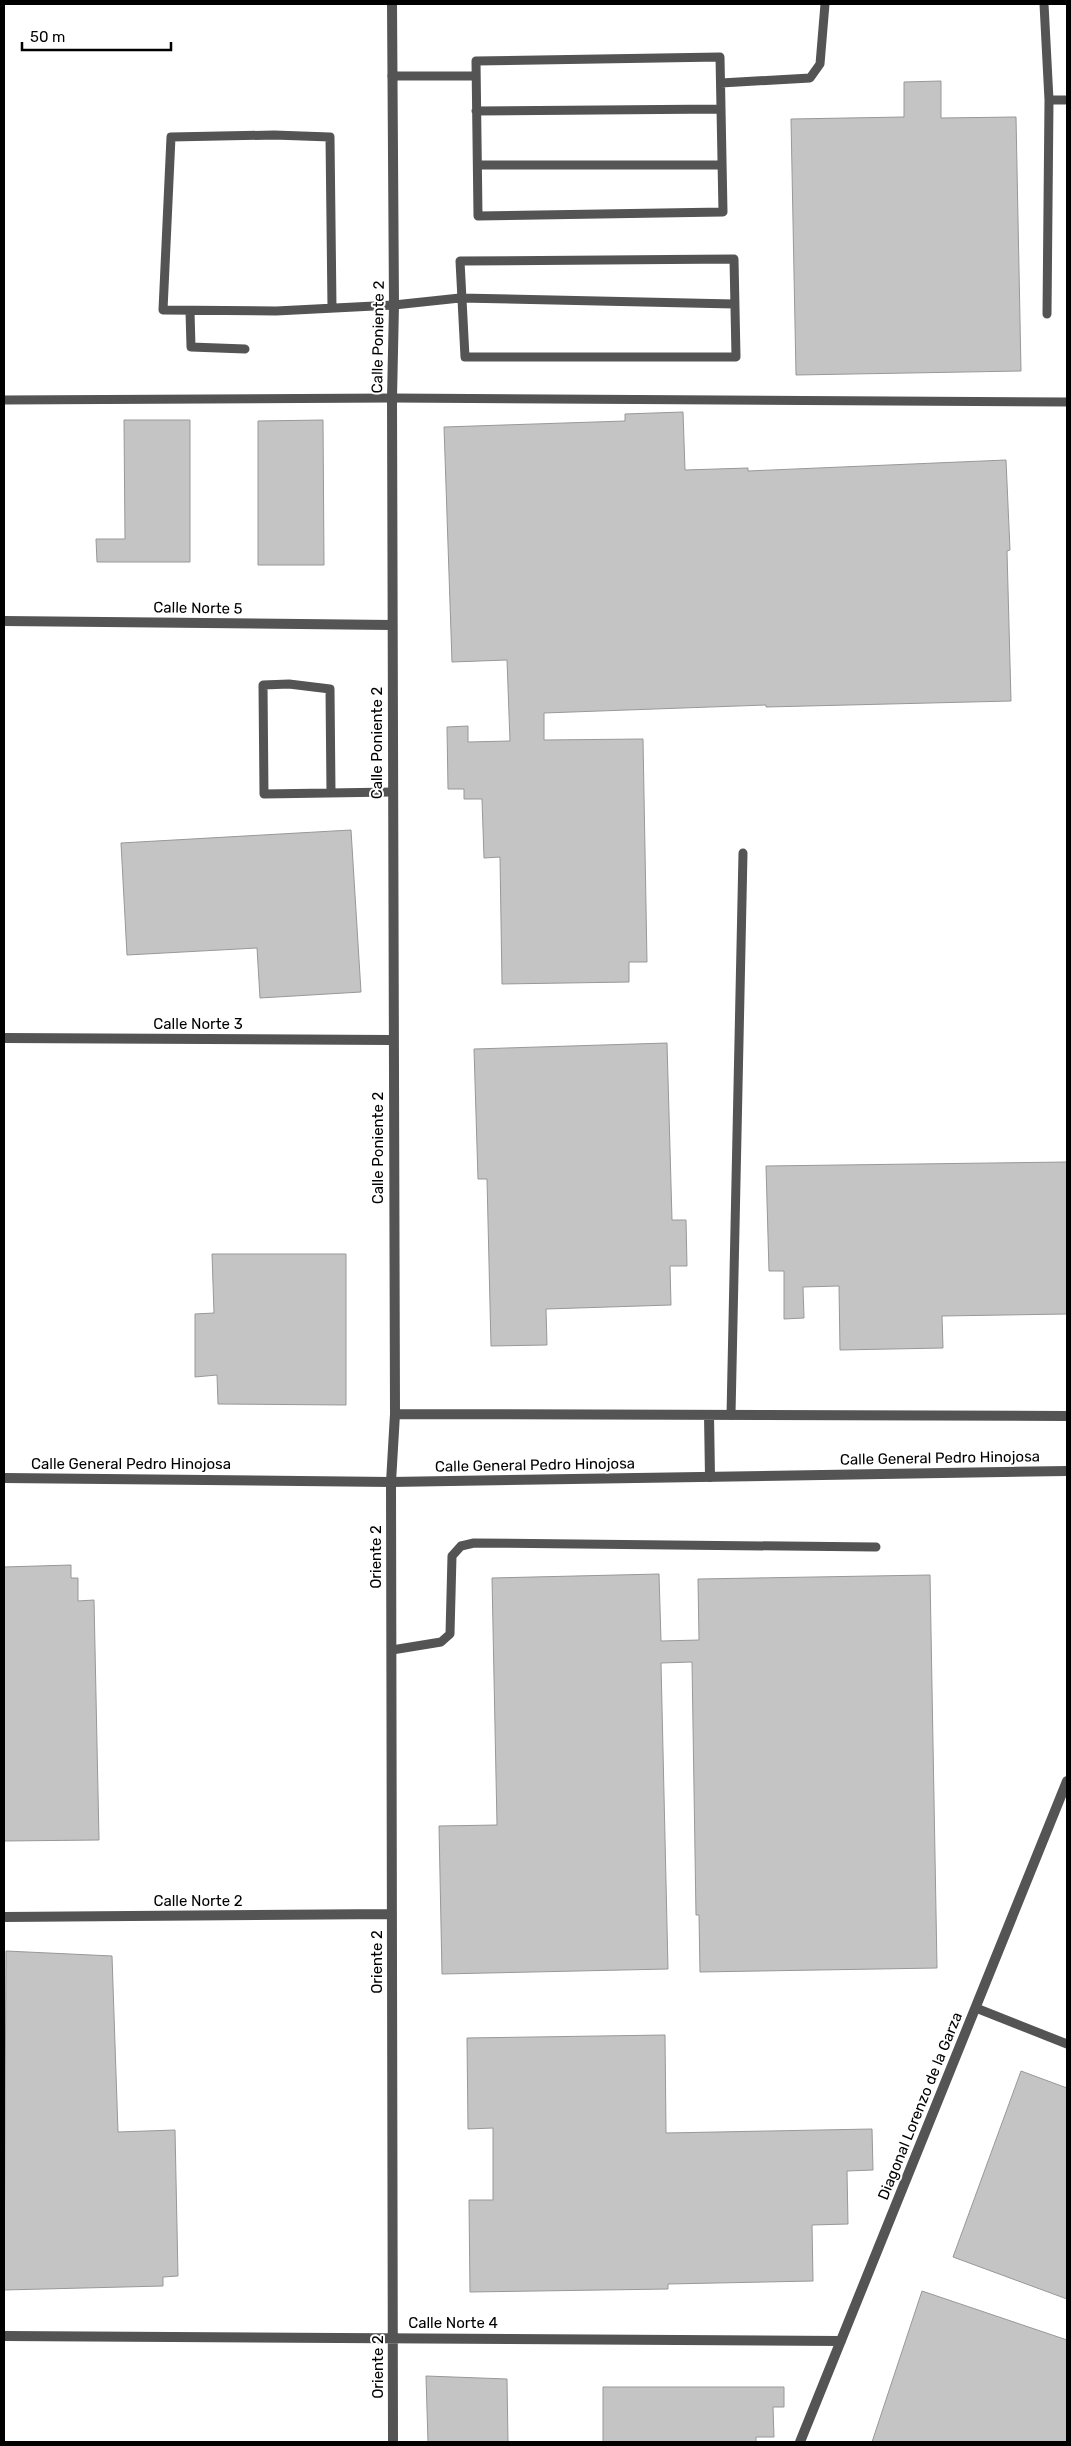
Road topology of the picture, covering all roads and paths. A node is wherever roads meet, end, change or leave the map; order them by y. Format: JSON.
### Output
{"nodes":[{"id":1,"x":392,"y":4,"type":"edge"},
{"id":2,"x":825,"y":4,"type":"edge"},
{"id":3,"x":1044,"y":4,"type":"edge"},
{"id":4,"x":392,"y":76,"type":"junction"},
{"id":5,"x":476,"y":76,"type":"junction"},
{"id":6,"x":721,"y":83,"type":"junction"},
{"id":7,"x":1049,"y":100,"type":"junction"},
{"id":8,"x":1067,"y":100,"type":"edge"},
{"id":9,"x":721,"y":109,"type":"junction"},
{"id":10,"x":476,"y":111,"type":"junction"},
{"id":11,"x":478,"y":165,"type":"junction"},
{"id":12,"x":722,"y":165,"type":"junction"},
{"id":13,"x":460,"y":298,"type":"junction"},
{"id":14,"x":734,"y":304,"type":"junction"},
{"id":15,"x":394,"y":305,"type":"junction"},
{"id":16,"x":332,"y":308,"type":"junction"},
{"id":17,"x":190,"y":311,"type":"junction"},
{"id":18,"x":1047,"y":314,"type":"dead end"},
{"id":19,"x":245,"y":349,"type":"dead end"},
{"id":20,"x":392,"y":398,"type":"junction"},
{"id":21,"x":4,"y":400,"type":"edge"},
{"id":22,"x":1067,"y":402,"type":"edge"},
{"id":23,"x":4,"y":620,"type":"edge"},
{"id":24,"x":392,"y":625,"type":"junction"},
{"id":25,"x":392,"y":792,"type":"junction"},
{"id":26,"x":331,"y":793,"type":"junction"},
{"id":27,"x":742,"y":853,"type":"dead end"},
{"id":28,"x":4,"y":1038,"type":"edge"},
{"id":29,"x":392,"y":1040,"type":"junction"},
{"id":30,"x":395,"y":1414,"type":"junction"},
{"id":31,"x":709,"y":1415,"type":"junction"},
{"id":32,"x":731,"y":1416,"type":"junction"},
{"id":33,"x":1067,"y":1416,"type":"edge"},
{"id":34,"x":1067,"y":1471,"type":"edge"},
{"id":35,"x":710,"y":1477,"type":"junction"},
{"id":36,"x":4,"y":1478,"type":"edge"},
{"id":37,"x":391,"y":1482,"type":"junction"},
{"id":38,"x":876,"y":1547,"type":"dead end"},
{"id":39,"x":392,"y":1650,"type":"junction"},
{"id":40,"x":1067,"y":1781,"type":"edge"},
{"id":41,"x":392,"y":1914,"type":"junction"},
{"id":42,"x":4,"y":1917,"type":"edge"},
{"id":43,"x":976,"y":2008,"type":"junction"},
{"id":44,"x":1067,"y":2044,"type":"edge"},
{"id":45,"x":4,"y":2336,"type":"edge"},
{"id":46,"x":393,"y":2338,"type":"junction"},
{"id":47,"x":841,"y":2341,"type":"junction"},
{"id":48,"x":393,"y":2442,"type":"edge"},
{"id":49,"x":800,"y":2442,"type":"edge"}],
"edges":[{"from":1,"to":4,"type":"street","name":"Calle Poniente 2"},
{"from":2,"to":6,"type":"lane"},
{"from":3,"to":7,"type":"lane"},
{"from":4,"to":5,"type":"lane"},
{"from":4,"to":15,"type":"street","name":"Calle Poniente 2"},
{"from":5,"to":6,"type":"lane"},
{"from":5,"to":10,"type":"lane"},
{"from":6,"to":9,"type":"lane"},
{"from":7,"to":8,"type":"lane"},
{"from":7,"to":18,"type":"lane"},
{"from":9,"to":10,"type":"lane"},
{"from":9,"to":12,"type":"lane"},
{"from":10,"to":11,"type":"lane"},
{"from":11,"to":12,"type":"lane"},
{"from":11,"to":12,"type":"lane"},
{"from":13,"to":14,"type":"lane"},
{"from":13,"to":14,"type":"lane"},
{"from":13,"to":14,"type":"lane"},
{"from":13,"to":15,"type":"lane"},
{"from":15,"to":16,"type":"lane"},
{"from":15,"to":20,"type":"street","name":"Calle Poniente 2"},
{"from":16,"to":17,"type":"lane"},
{"from":16,"to":17,"type":"lane"},
{"from":17,"to":19,"type":"lane"},
{"from":20,"to":21,"type":"lane"},
{"from":20,"to":22,"type":"lane"},
{"from":20,"to":24,"type":"street","name":"Calle Poniente 2"},
{"from":23,"to":24,"type":"street","name":"Calle Norte 5"},
{"from":24,"to":25,"type":"street","name":"Calle Poniente 2"},
{"from":25,"to":26,"type":"lane"},
{"from":25,"to":29,"type":"street","name":"Calle Poniente 2"},
{"from":26,"to":26,"type":"lane"},
{"from":27,"to":32,"type":"lane"},
{"from":28,"to":29,"type":"street","name":"Calle Norte 3"},
{"from":29,"to":30,"type":"street","name":"Calle Poniente 2"},
{"from":30,"to":31,"type":"street"},
{"from":30,"to":37,"type":"street","name":"Calle Poniente 2"},
{"from":31,"to":32,"type":"street"},
{"from":31,"to":35,"type":"street"},
{"from":32,"to":33,"type":"street"},
{"from":34,"to":35,"type":"street","name":"Calle General Pedro Hinojosa"},
{"from":35,"to":37,"type":"street","name":"Calle General Pedro Hinojosa"},
{"from":36,"to":37,"type":"street","name":"Calle General Pedro Hinojosa"},
{"from":37,"to":39,"type":"street","name":"Oriente 2"},
{"from":38,"to":39,"type":"lane"},
{"from":39,"to":41,"type":"street","name":"Oriente 2"},
{"from":40,"to":43,"type":"street","name":"Diagonal Lorenzo de la Garza"},
{"from":41,"to":42,"type":"street","name":"Calle Norte 2"},
{"from":41,"to":46,"type":"street","name":"Oriente 2"},
{"from":43,"to":44,"type":"lane"},
{"from":43,"to":47,"type":"street","name":"Diagonal Lorenzo de la Garza"},
{"from":45,"to":46,"type":"street","name":"Calle Norte 4"},
{"from":46,"to":47,"type":"street","name":"Calle Norte 4"},
{"from":46,"to":48,"type":"street","name":"Oriente 2"},
{"from":47,"to":49,"type":"street","name":"Diagonal Lorenzo de la Garza"}]}
